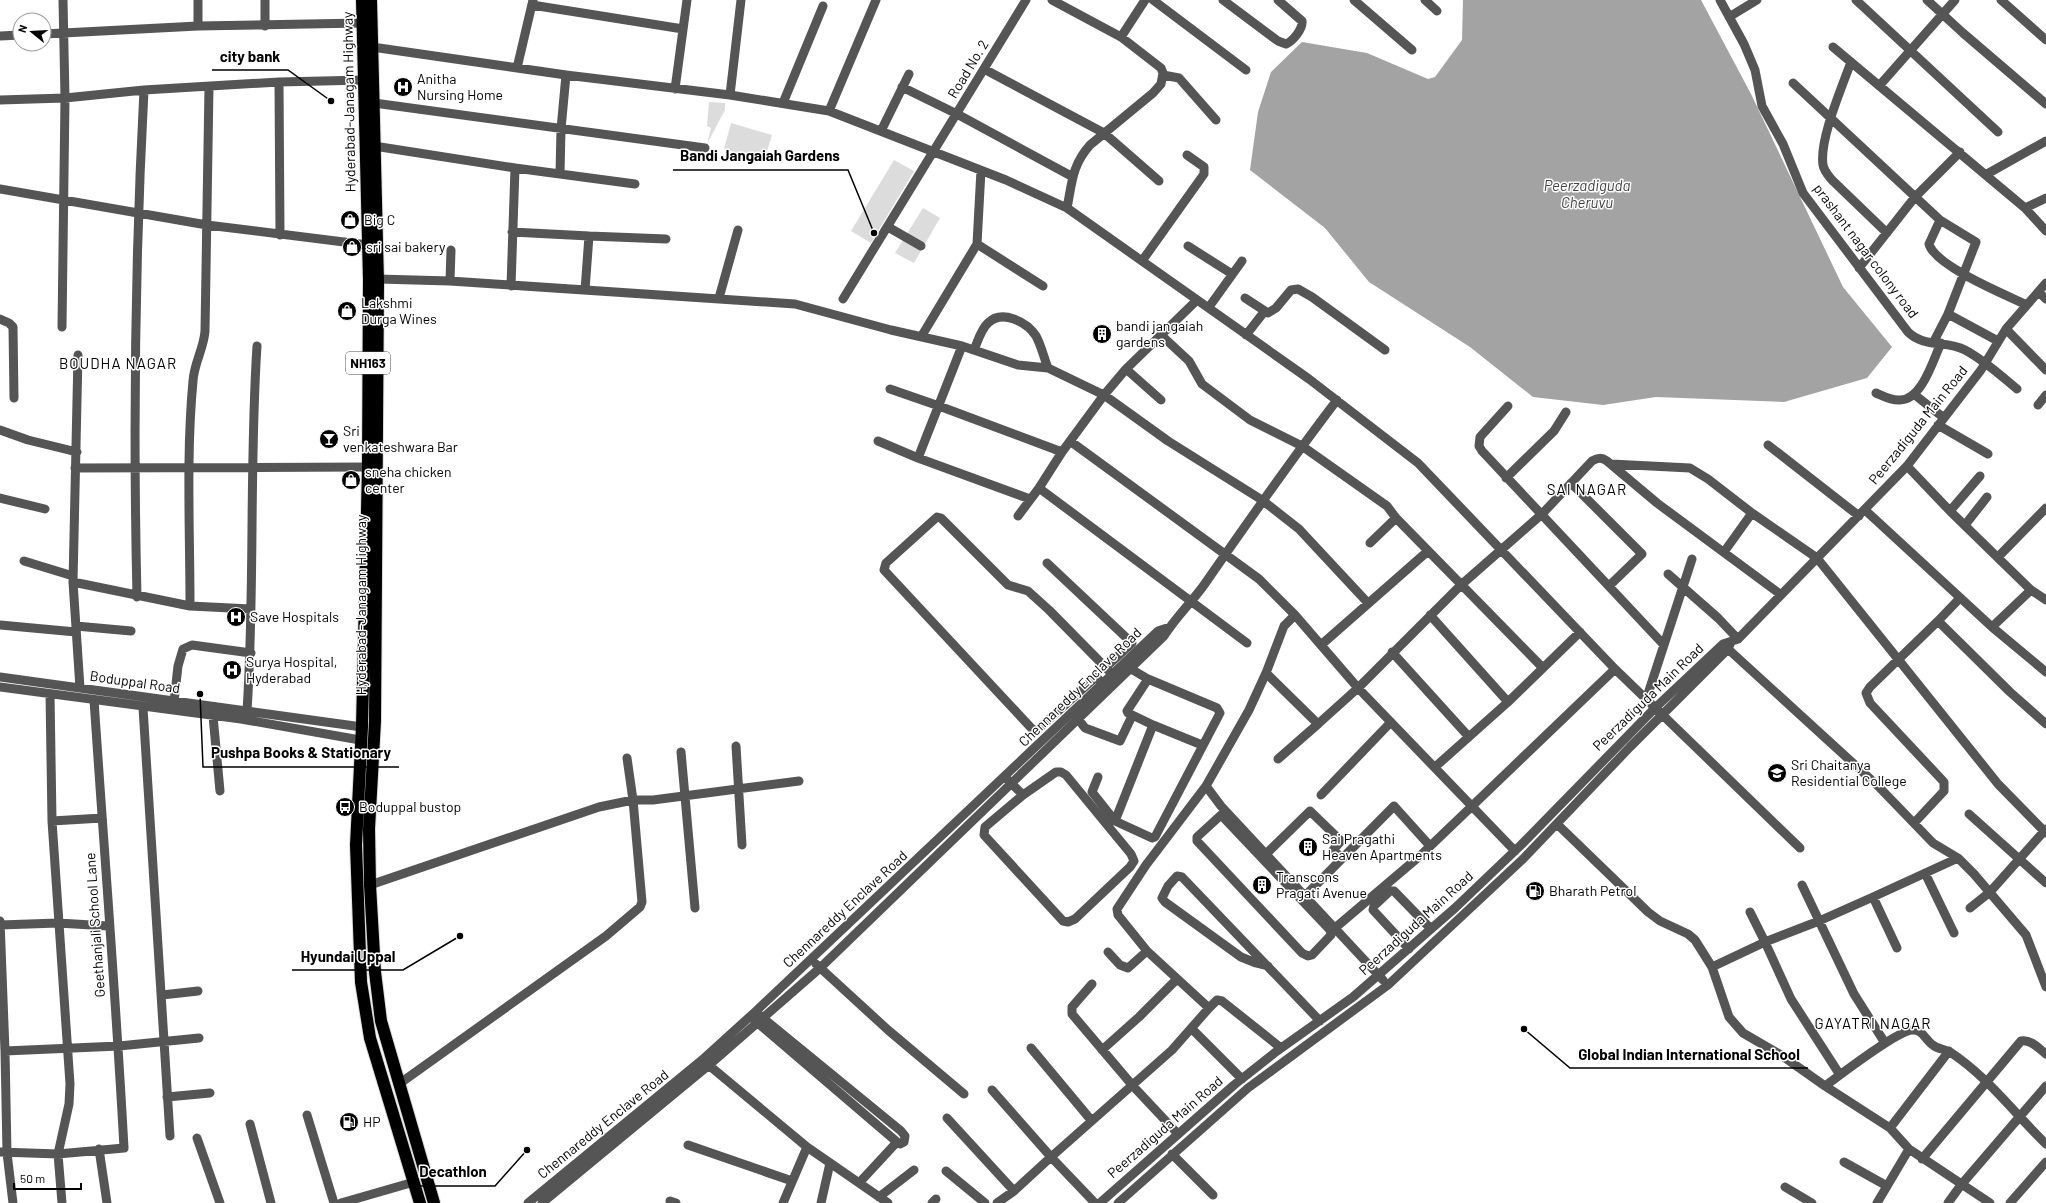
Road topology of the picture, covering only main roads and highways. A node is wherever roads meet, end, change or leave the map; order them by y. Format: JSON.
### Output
{"nodes":[{"id":1,"x":362,"y":0,"type":"edge"},
{"id":2,"x":372,"y":0,"type":"edge"},
{"id":3,"x":374,"y":279,"type":"junction"},
{"id":4,"x":373,"y":367,"type":"junction"},
{"id":5,"x":371,"y":907,"type":"junction"},
{"id":6,"x":358,"y":908,"type":"junction"},
{"id":7,"x":420,"y":1203,"type":"edge"},
{"id":8,"x":434,"y":1203,"type":"edge"}],
"edges":[{"from":1,"to":3,"type":"highway","name":"Hyderabad-Janagam Highway","number":"NH163"},
{"from":2,"to":3,"type":"highway","name":"Hyderabad-Janagam Highway","number":"NH163"},
{"from":3,"to":4,"type":"highway","name":"Hyderabad-Janagam Highway","number":"NH163"},
{"from":4,"to":5,"type":"highway","name":"Hyderabad-Janagam Highway","number":"NH163"},
{"from":4,"to":6,"type":"highway","name":"Hyderabad-Janagam Highway","number":"NH163"},
{"from":5,"to":6,"type":"highway"},
{"from":5,"to":8,"type":"highway","name":"Hyderabad-Janagam Highway","number":"NH163"},
{"from":6,"to":7,"type":"highway","name":"Hyderabad-Janagam Highway","number":"NH163"}]}
